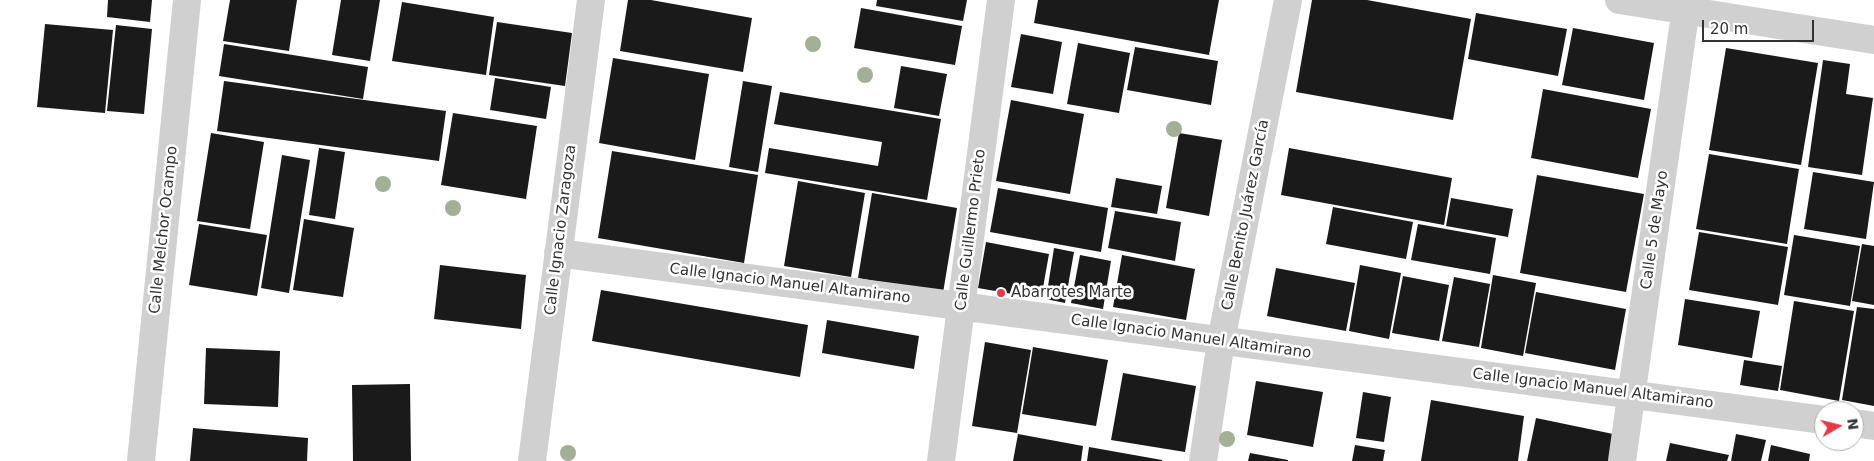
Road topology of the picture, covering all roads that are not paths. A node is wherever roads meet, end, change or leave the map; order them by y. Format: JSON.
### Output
{"nodes":[{"id":1,"x":187,"y":0,"type":"edge"},
{"id":2,"x":591,"y":0,"type":"edge"},
{"id":3,"x":1001,"y":0,"type":"edge"},
{"id":4,"x":1288,"y":0,"type":"edge"},
{"id":5,"x":1619,"y":0,"type":"edge"},
{"id":6,"x":1686,"y":4,"type":"edge"},
{"id":7,"x":1874,"y":40,"type":"edge"},
{"id":8,"x":558,"y":254,"type":"junction"},
{"id":9,"x":961,"y":306,"type":"junction"},
{"id":10,"x":1221,"y":341,"type":"junction"},
{"id":11,"x":1632,"y":394,"type":"junction"},
{"id":12,"x":1814,"y":419,"type":"edge"},
{"id":13,"x":141,"y":461,"type":"edge"},
{"id":14,"x":532,"y":461,"type":"edge"},
{"id":15,"x":941,"y":461,"type":"edge"},
{"id":16,"x":1203,"y":461,"type":"edge"},
{"id":17,"x":1622,"y":461,"type":"edge"}],
"edges":[{"from":1,"to":13,"type":"street","name":"Calle Melchor Ocampo"},
{"from":2,"to":8,"type":"street","name":"Calle Ignacio Zaragoza"},
{"from":3,"to":9,"type":"street","name":"Calle Guillermo Prieto"},
{"from":4,"to":10,"type":"street","name":"Calle Benito Juárez García"},
{"from":5,"to":6,"type":"street"},
{"from":6,"to":7,"type":"street"},
{"from":6,"to":11,"type":"street","name":"Calle 5 de Mayo"},
{"from":8,"to":9,"type":"street","name":"Calle Ignacio Manuel Altamirano"},
{"from":8,"to":14,"type":"street","name":"Calle Ignacio Zaragoza"},
{"from":9,"to":10,"type":"street","name":"Calle Ignacio Manuel Altamirano"},
{"from":9,"to":15,"type":"street","name":"Calle Guillermo Prieto"},
{"from":10,"to":11,"type":"street","name":"Calle Ignacio Manuel Altamirano"},
{"from":10,"to":16,"type":"street","name":"Calle Benito Juárez García"},
{"from":11,"to":12,"type":"street","name":"Calle Ignacio Manuel Altamirano"},
{"from":11,"to":17,"type":"street","name":"Calle 5 de Mayo"}]}
